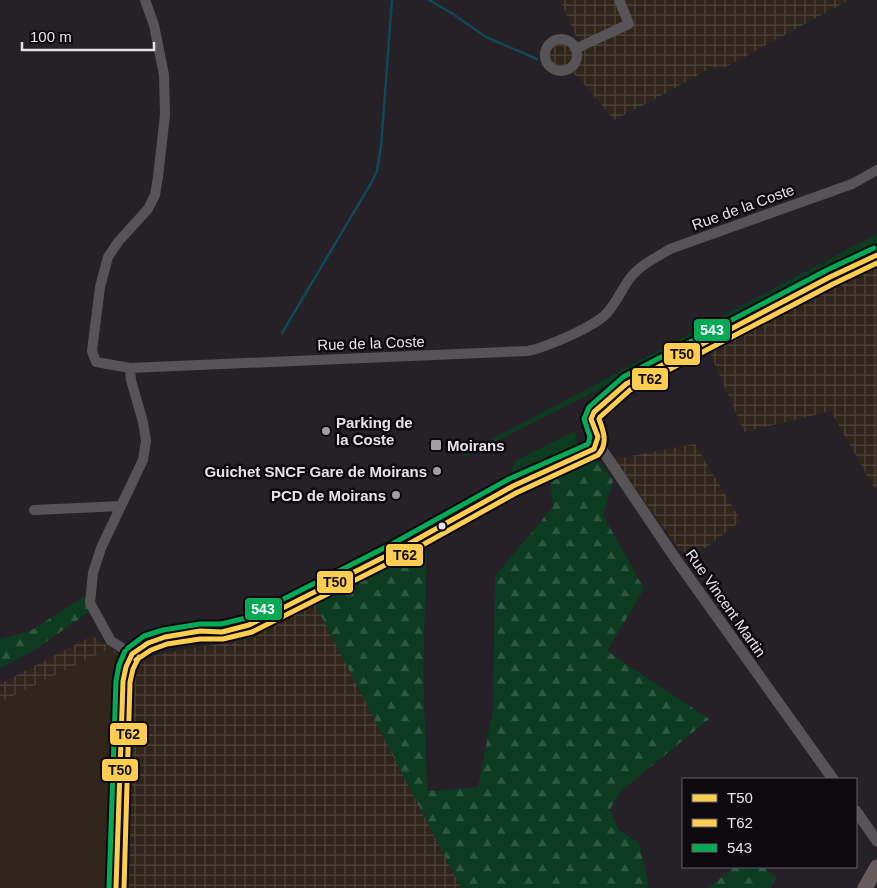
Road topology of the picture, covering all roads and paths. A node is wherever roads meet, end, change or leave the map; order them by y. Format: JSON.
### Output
{"nodes":[{"id":1,"x":145,"y":0,"type":"edge"},
{"id":2,"x":619,"y":0,"type":"edge"},
{"id":3,"x":576,"y":49,"type":"dead end"},
{"id":4,"x":877,"y":170,"type":"edge"},
{"id":5,"x":877,"y":255,"type":"edge"},
{"id":6,"x":130,"y":368,"type":"junction"},
{"id":7,"x":597,"y":443,"type":"junction"},
{"id":8,"x":120,"y":506,"type":"junction"},
{"id":9,"x":34,"y":510,"type":"dead end"},
{"id":10,"x":132,"y":654,"type":"junction"},
{"id":11,"x":832,"y":778,"type":"edge"},
{"id":12,"x":857,"y":812,"type":"edge"},
{"id":13,"x":877,"y":841,"type":"edge"},
{"id":14,"x":877,"y":867,"type":"edge"},
{"id":15,"x":116,"y":888,"type":"edge"},
{"id":16,"x":865,"y":888,"type":"edge"}],
"edges":[{"from":1,"to":6,"type":"street","name":"Rue de la Coste"},
{"from":2,"to":3,"type":"street"},
{"from":4,"to":6,"type":"street","name":"Rue de la Coste"},
{"from":5,"to":7,"type":"street"},
{"from":6,"to":8,"type":"street"},
{"from":7,"to":10,"type":"street"},
{"from":7,"to":11,"type":"street","name":"Rue Vincent Martin"},
{"from":8,"to":9,"type":"street"},
{"from":8,"to":10,"type":"street"},
{"from":10,"to":15,"type":"street"},
{"from":12,"to":13,"type":"street"},
{"from":14,"to":16,"type":"main road"}]}
